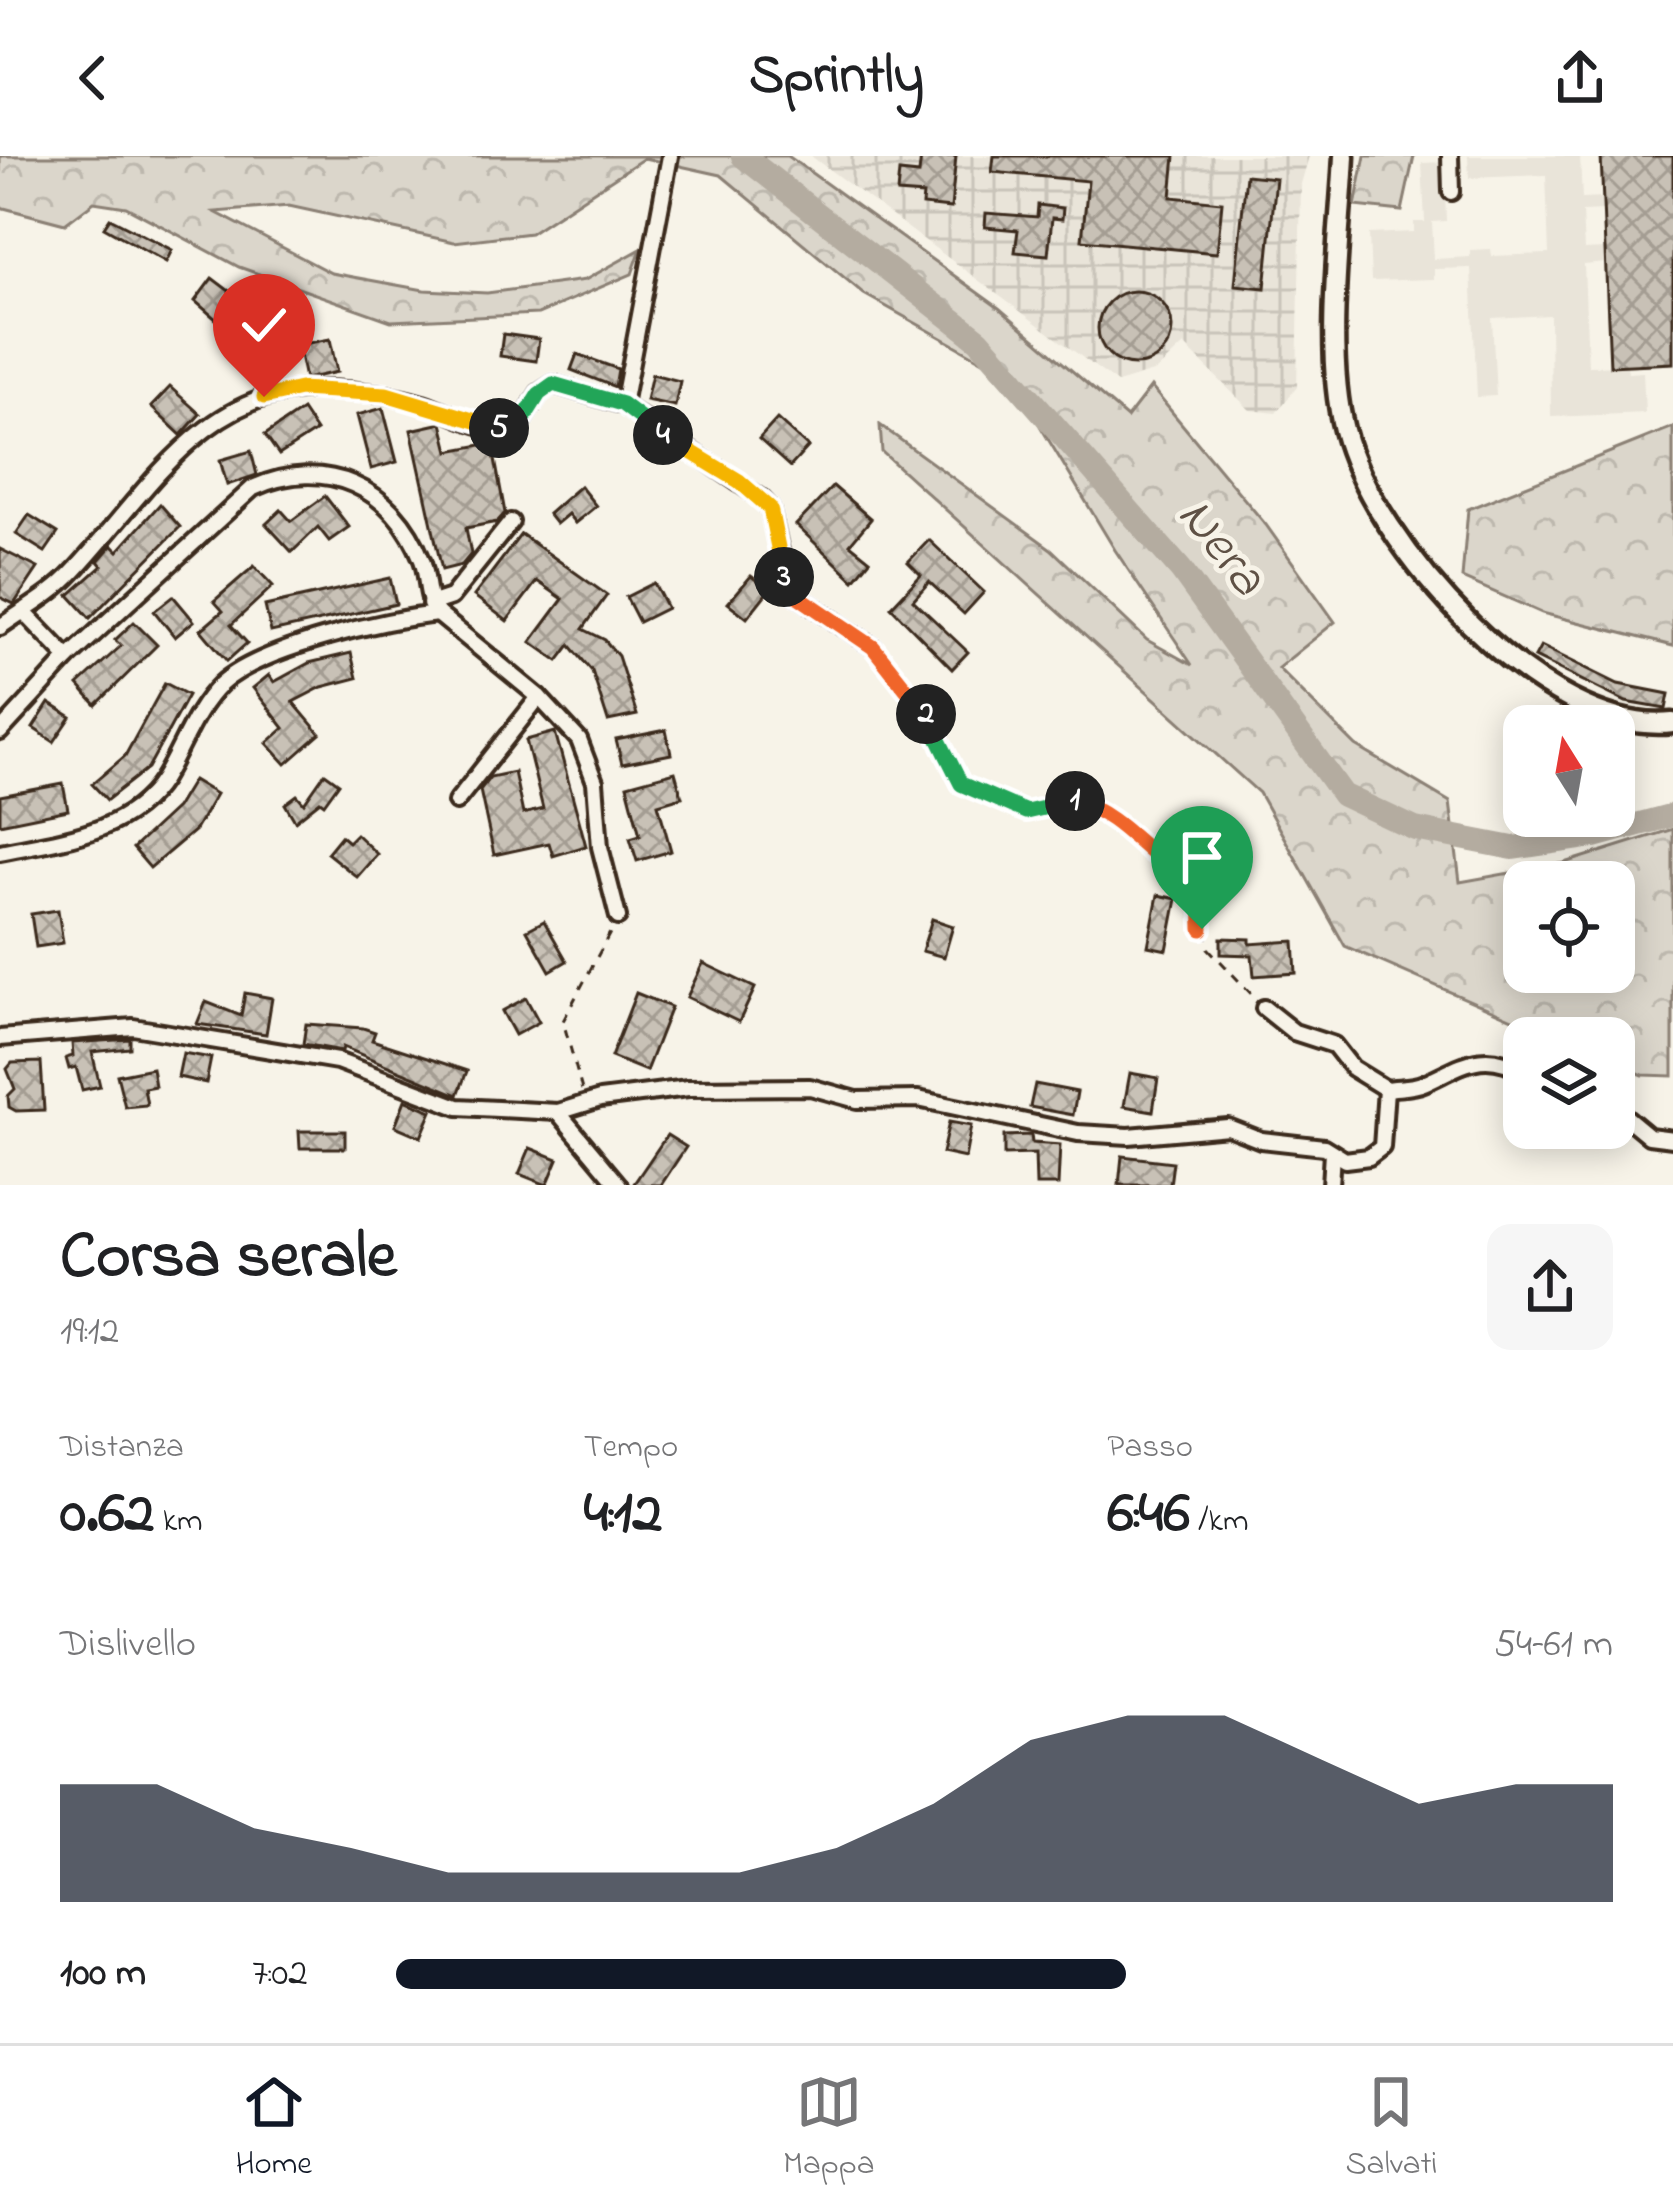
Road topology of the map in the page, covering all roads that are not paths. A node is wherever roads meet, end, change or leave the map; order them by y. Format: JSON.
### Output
{"nodes":[{"id":1,"x":670,"y":156,"type":"edge"},
{"id":2,"x":1344,"y":156,"type":"edge"},
{"id":3,"x":1450,"y":156,"type":"edge"},
{"id":4,"x":1451,"y":192,"type":"dead end"},
{"id":5,"x":622,"y":404,"type":"junction"},
{"id":6,"x":511,"y":522,"type":"dead end"},
{"id":7,"x":434,"y":609,"type":"junction"},
{"id":8,"x":23,"y":611,"type":"junction"},
{"id":9,"x":0,"y":627,"type":"edge"},
{"id":10,"x":873,"y":647,"type":"road end"},
{"id":11,"x":68,"y":658,"type":"junction"},
{"id":12,"x":539,"y":697,"type":"junction"},
{"id":13,"x":1673,"y":723,"type":"edge"},
{"id":14,"x":0,"y":732,"type":"edge"},
{"id":15,"x":456,"y":802,"type":"dead end"},
{"id":16,"x":0,"y":852,"type":"edge"},
{"id":17,"x":618,"y":917,"type":"road end"},
{"id":18,"x":1264,"y":1008,"type":"road end"},
{"id":19,"x":0,"y":1038,"type":"edge"},
{"id":20,"x":1503,"y":1061,"type":"edge"},
{"id":21,"x":1386,"y":1089,"type":"junction"},
{"id":22,"x":558,"y":1112,"type":"junction"},
{"id":23,"x":1635,"y":1124,"type":"edge"},
{"id":24,"x":1673,"y":1139,"type":"edge"},
{"id":25,"x":1332,"y":1154,"type":"junction"},
{"id":26,"x":619,"y":1185,"type":"edge"},
{"id":27,"x":1330,"y":1185,"type":"edge"}],
"edges":[{"from":1,"to":5,"type":"street"},
{"from":2,"to":13,"type":"main road"},
{"from":3,"to":4,"type":"street"},
{"from":5,"to":8,"type":"street"},
{"from":5,"to":10,"type":"street"},
{"from":6,"to":7,"type":"street"},
{"from":7,"to":11,"type":"street"},
{"from":7,"to":12,"type":"street"},
{"from":7,"to":16,"type":"street"},
{"from":8,"to":9,"type":"street"},
{"from":8,"to":11,"type":"street"},
{"from":11,"to":14,"type":"street"},
{"from":12,"to":15,"type":"street"},
{"from":12,"to":17,"type":"street"},
{"from":18,"to":21,"type":"street"},
{"from":19,"to":22,"type":"street"},
{"from":20,"to":21,"type":"street"},
{"from":21,"to":25,"type":"street"},
{"from":22,"to":25,"type":"street"},
{"from":22,"to":26,"type":"street"},
{"from":23,"to":24,"type":"street"},
{"from":25,"to":27,"type":"street"}]}
